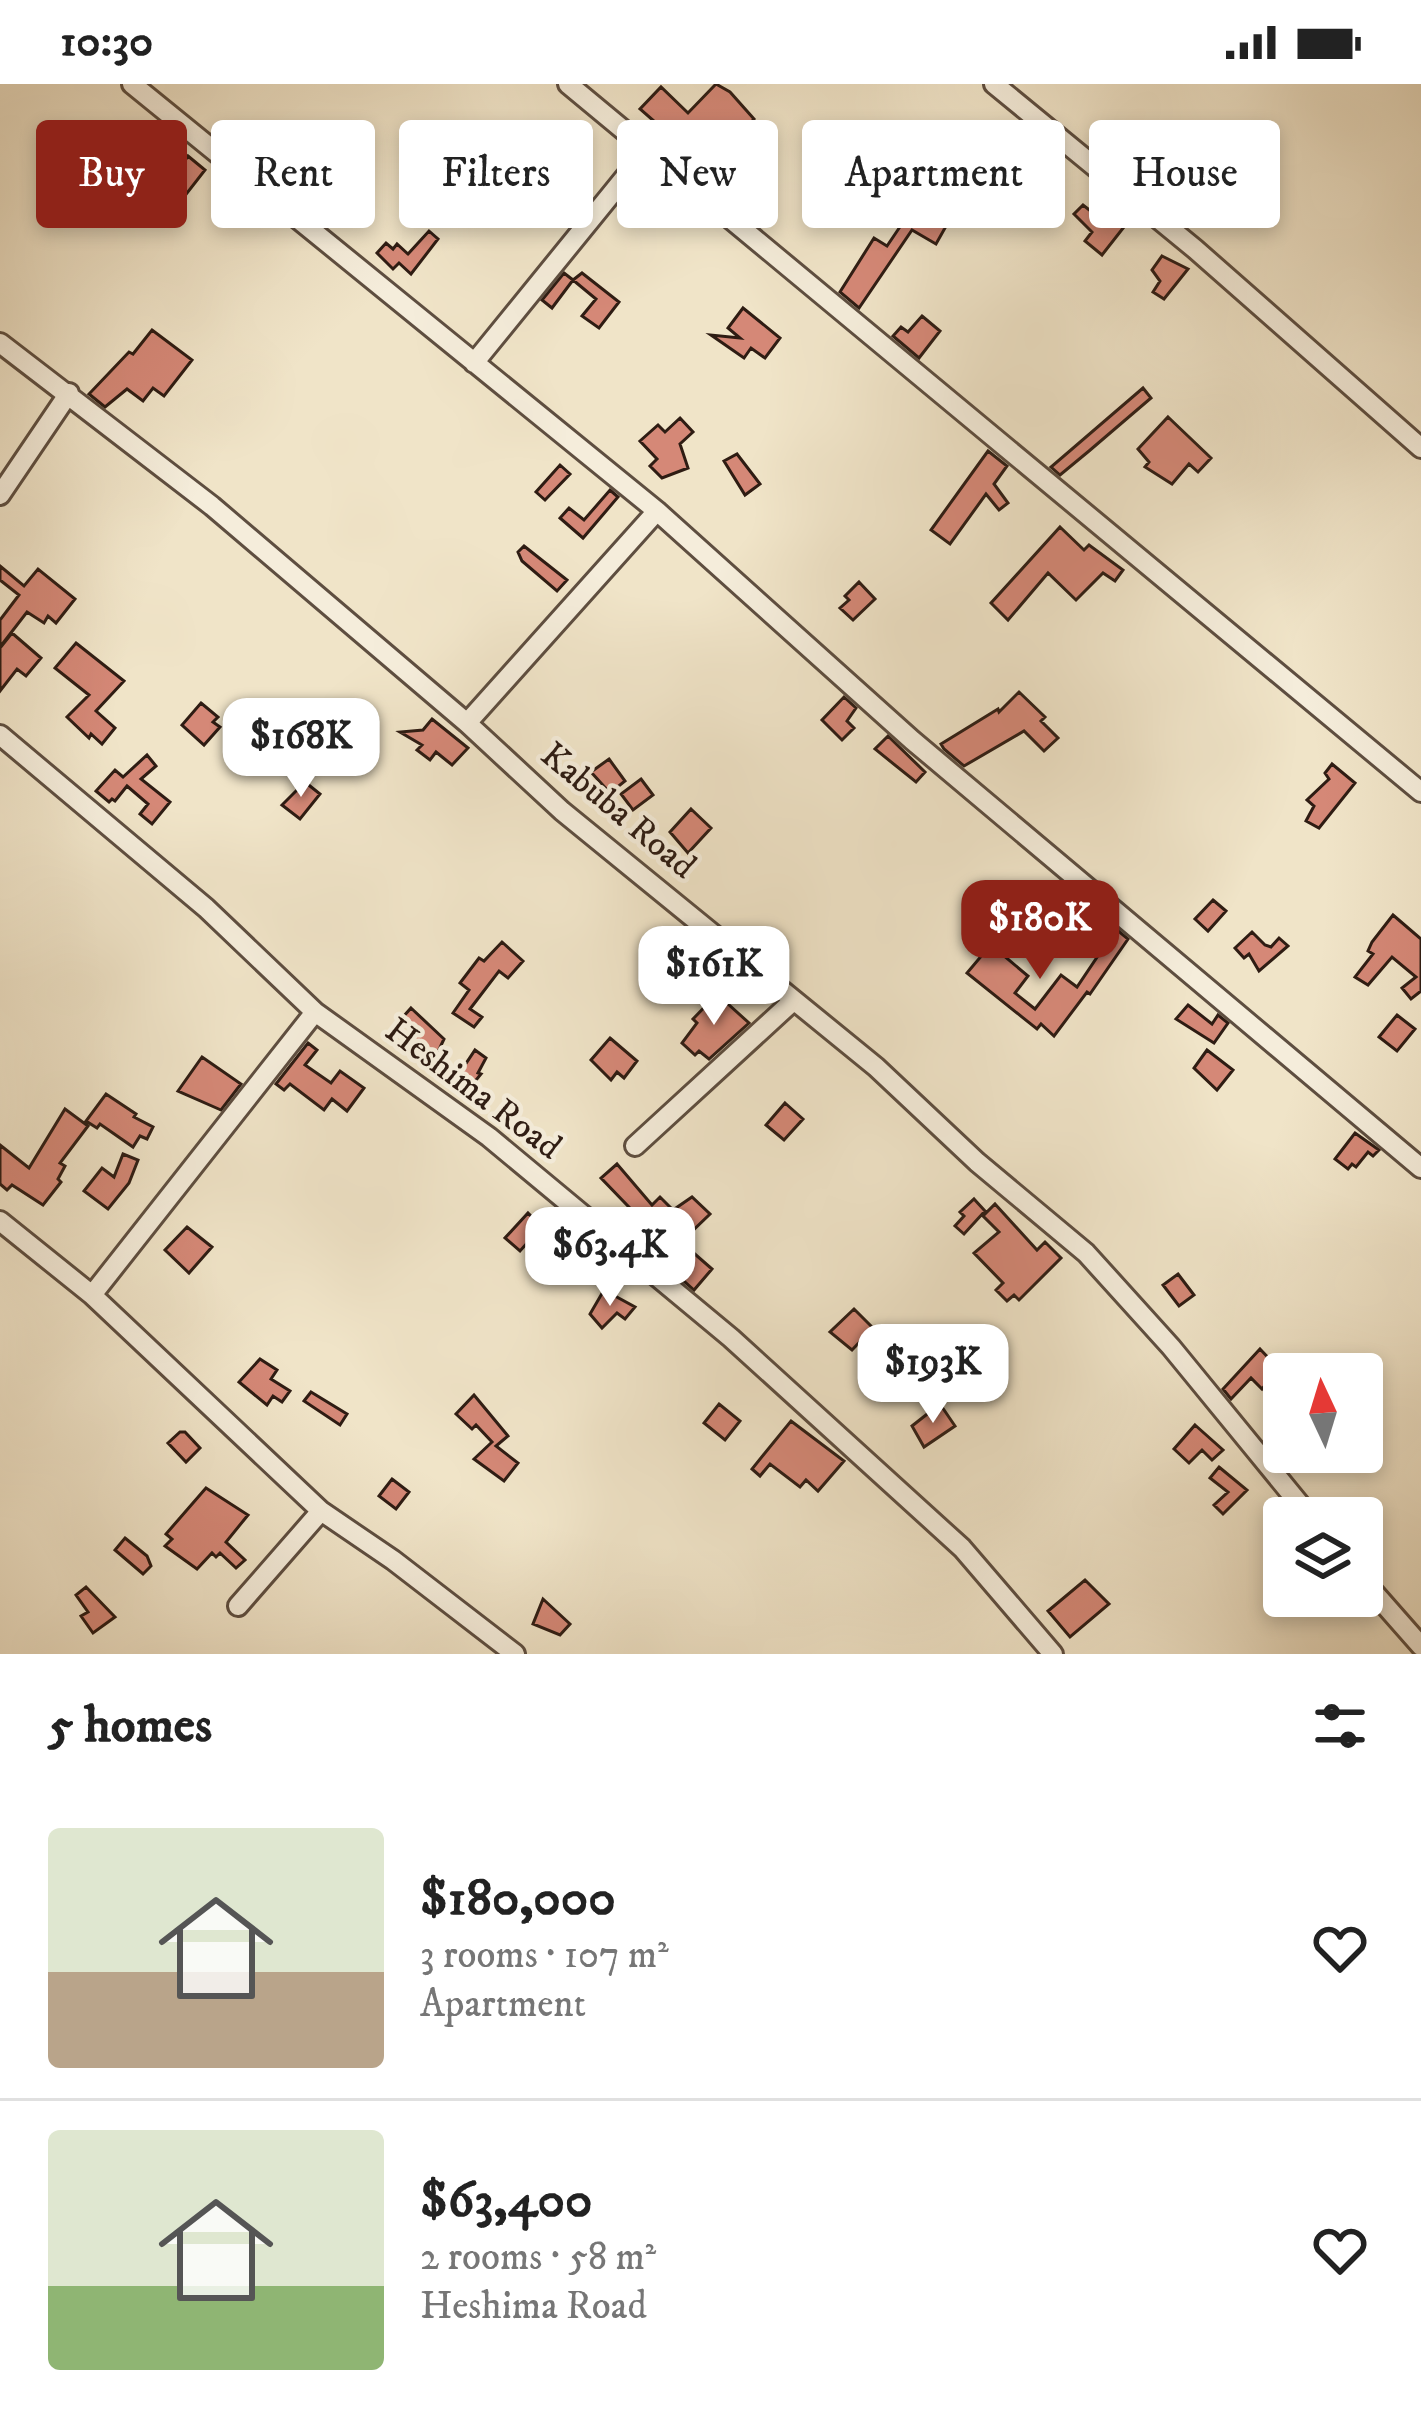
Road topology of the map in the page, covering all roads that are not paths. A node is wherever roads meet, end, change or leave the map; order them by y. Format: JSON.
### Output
{"nodes":[{"id":1,"x":132,"y":84,"type":"edge"},
{"id":2,"x":568,"y":84,"type":"edge"},
{"id":3,"x":994,"y":84,"type":"edge"},
{"id":4,"x":617,"y":124,"type":"edge"},
{"id":5,"x":617,"y":186,"type":"edge"},
{"id":6,"x":742,"y":228,"type":"edge"},
{"id":7,"x":0,"y":343,"type":"edge"},
{"id":8,"x":474,"y":363,"type":"junction"},
{"id":9,"x":69,"y":393,"type":"junction"},
{"id":10,"x":1421,"y":448,"type":"edge"},
{"id":11,"x":0,"y":495,"type":"edge"},
{"id":12,"x":657,"y":511,"type":"junction"},
{"id":13,"x":467,"y":723,"type":"junction"},
{"id":14,"x":0,"y":735,"type":"edge"},
{"id":15,"x":1421,"y":792,"type":"edge"},
{"id":16,"x":793,"y":1001,"type":"junction"},
{"id":17,"x":315,"y":1012,"type":"junction"},
{"id":18,"x":635,"y":1147,"type":"dead end"},
{"id":19,"x":1421,"y":1168,"type":"edge"},
{"id":20,"x":0,"y":1221,"type":"edge"},
{"id":21,"x":92,"y":1295,"type":"junction"},
{"id":22,"x":1294,"y":1497,"type":"edge"},
{"id":23,"x":321,"y":1511,"type":"junction"},
{"id":24,"x":1383,"y":1603,"type":"edge"},
{"id":25,"x":238,"y":1606,"type":"dead end"},
{"id":26,"x":1421,"y":1646,"type":"edge"},
{"id":27,"x":515,"y":1654,"type":"edge"},
{"id":28,"x":1053,"y":1654,"type":"edge"}],
"edges":[{"from":1,"to":8,"type":"street"},
{"from":2,"to":4,"type":"street"},
{"from":3,"to":10,"type":"street"},
{"from":5,"to":8,"type":"street"},
{"from":6,"to":15,"type":"street"},
{"from":7,"to":9,"type":"street","name":"Kabuba Road"},
{"from":8,"to":12,"type":"street"},
{"from":9,"to":11,"type":"street"},
{"from":9,"to":13,"type":"street","name":"Kabuba Road"},
{"from":12,"to":13,"type":"street"},
{"from":12,"to":19,"type":"street"},
{"from":13,"to":16,"type":"street","name":"Kabuba Road"},
{"from":14,"to":17,"type":"street","name":"Heshima Road"},
{"from":16,"to":18,"type":"street"},
{"from":16,"to":22,"type":"street","name":"Kabuba Road"},
{"from":17,"to":21,"type":"street"},
{"from":17,"to":28,"type":"street","name":"Heshima Road"},
{"from":20,"to":21,"type":"street"},
{"from":21,"to":23,"type":"street"},
{"from":23,"to":25,"type":"street"},
{"from":23,"to":27,"type":"street"},
{"from":24,"to":26,"type":"street"}]}
